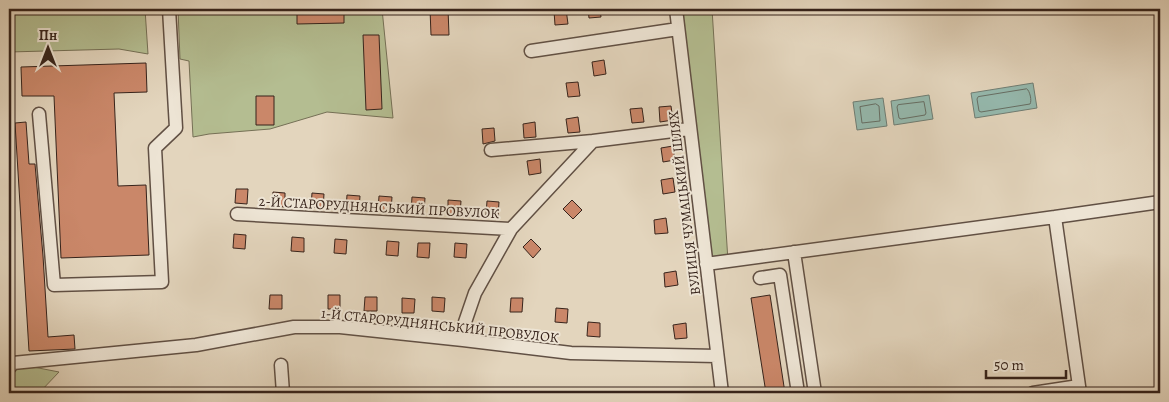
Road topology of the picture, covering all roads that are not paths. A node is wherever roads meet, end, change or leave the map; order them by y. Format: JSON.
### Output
{"nodes":[{"id":1,"x":169,"y":9,"type":"edge"},
{"id":2,"x":676,"y":9,"type":"edge"},
{"id":3,"x":678,"y":29,"type":"junction"},
{"id":4,"x":531,"y":51,"type":"dead end"},
{"id":5,"x":38,"y":114,"type":"dead end"},
{"id":6,"x":690,"y":129,"type":"junction"},
{"id":7,"x":593,"y":141,"type":"junction"},
{"id":8,"x":492,"y":150,"type":"dead end"},
{"id":9,"x":1160,"y":202,"type":"edge"},
{"id":10,"x":238,"y":214,"type":"dead end"},
{"id":11,"x":1055,"y":217,"type":"junction"},
{"id":12,"x":511,"y":229,"type":"junction"},
{"id":13,"x":794,"y":252,"type":"junction"},
{"id":14,"x":706,"y":264,"type":"junction"},
{"id":15,"x":760,"y":278,"type":"dead end"},
{"id":16,"x":463,"y":340,"type":"junction"},
{"id":17,"x":717,"y":356,"type":"junction"},
{"id":18,"x":281,"y":365,"type":"dead end"},
{"id":19,"x":11,"y":366,"type":"edge"},
{"id":20,"x":1080,"y":390,"type":"edge"},
{"id":21,"x":283,"y":393,"type":"edge"},
{"id":22,"x":722,"y":393,"type":"edge"},
{"id":23,"x":798,"y":393,"type":"edge"},
{"id":24,"x":815,"y":393,"type":"edge"},
{"id":25,"x":1033,"y":393,"type":"edge"}],
"edges":[{"from":1,"to":5,"type":"street"},
{"from":2,"to":3,"type":"street","name":"ВУЛИЦЯ ЧУМАЦЬКИЙ ШЛЯХ"},
{"from":3,"to":4,"type":"street"},
{"from":3,"to":6,"type":"street","name":"ВУЛИЦЯ ЧУМАЦЬКИЙ ШЛЯХ"},
{"from":6,"to":7,"type":"street"},
{"from":6,"to":14,"type":"street","name":"ВУЛИЦЯ ЧУМАЦЬКИЙ ШЛЯХ"},
{"from":7,"to":8,"type":"street"},
{"from":7,"to":12,"type":"street","name":"2-Й СТАРОРУДНЯНСЬКИЙ ПРОВУЛОК"},
{"from":9,"to":11,"type":"street"},
{"from":10,"to":12,"type":"street","name":"2-Й СТАРОРУДНЯНСЬКИЙ ПРОВУЛОК"},
{"from":11,"to":13,"type":"street"},
{"from":11,"to":20,"type":"street"},
{"from":12,"to":16,"type":"street"},
{"from":13,"to":14,"type":"street"},
{"from":13,"to":24,"type":"street"},
{"from":14,"to":17,"type":"street","name":"ВУЛИЦЯ ЧУМАЦЬКИЙ ШЛЯХ"},
{"from":15,"to":23,"type":"street"},
{"from":16,"to":17,"type":"street","name":"1-Й СТАРОРУДНЯНСЬКИЙ ПРОВУЛОК"},
{"from":16,"to":19,"type":"street","name":"1-Й СТАРОРУДНЯНСЬКИЙ ПРОВУЛОК"},
{"from":17,"to":22,"type":"street","name":"ВУЛИЦЯ ЧУМАЦЬКИЙ ШЛЯХ"},
{"from":18,"to":21,"type":"street"},
{"from":20,"to":25,"type":"street"}]}
